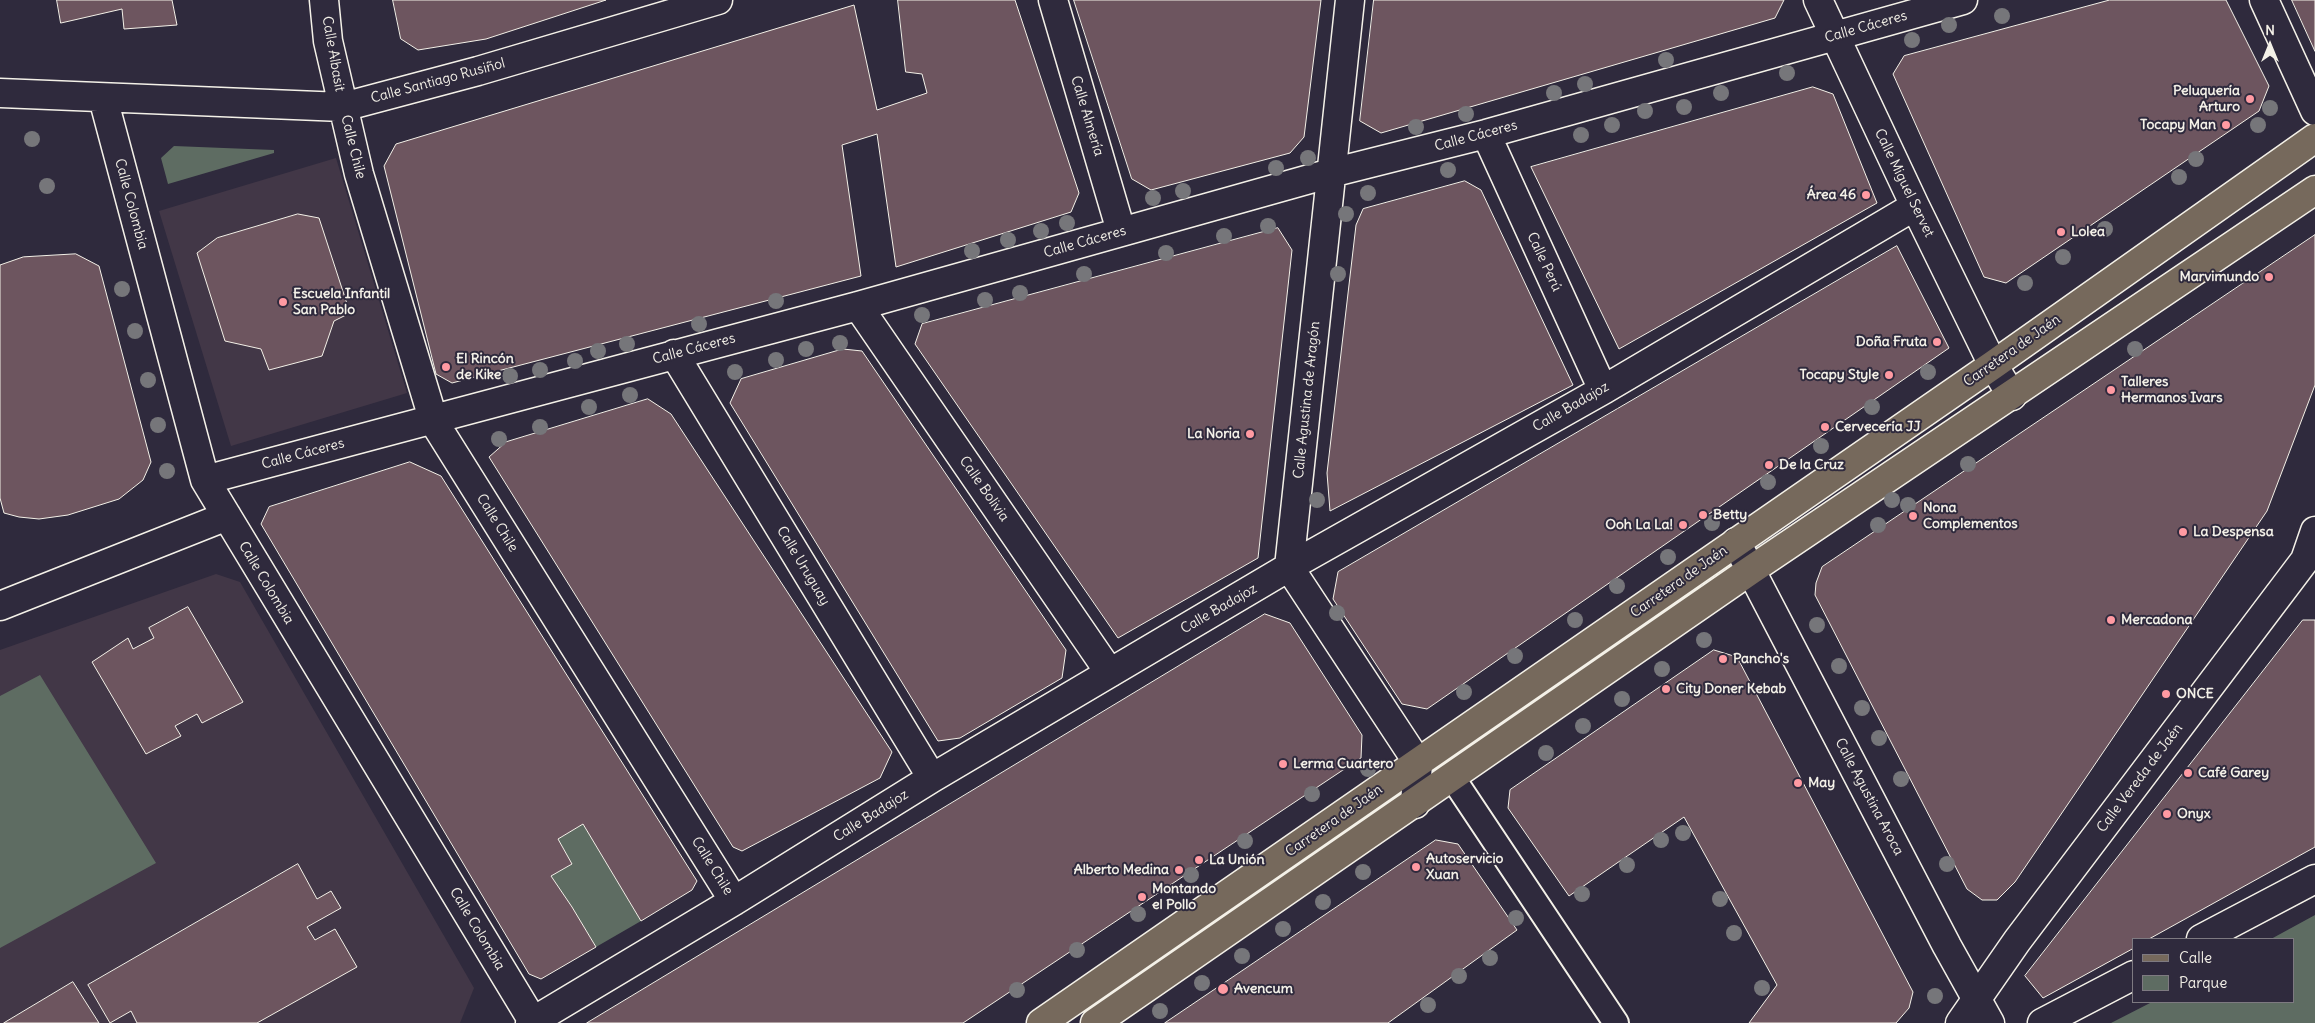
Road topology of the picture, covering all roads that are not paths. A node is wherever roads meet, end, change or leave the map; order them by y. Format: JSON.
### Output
{"nodes":[{"id":1,"x":324,"y":0,"type":"edge"},
{"id":2,"x":718,"y":0,"type":"edge"},
{"id":3,"x":1052,"y":0,"type":"edge"},
{"id":4,"x":1350,"y":0,"type":"edge"},
{"id":5,"x":1818,"y":0,"type":"edge"},
{"id":6,"x":1963,"y":0,"type":"edge"},
{"id":7,"x":2264,"y":0,"type":"edge"},
{"id":8,"x":1834,"y":36,"type":"junction"},
{"id":9,"x":0,"y":93,"type":"edge"},
{"id":10,"x":102,"y":98,"type":"junction"},
{"id":11,"x":343,"y":107,"type":"junction"},
{"id":12,"x":2315,"y":112,"type":"edge"},
{"id":13,"x":1486,"y":134,"type":"junction"},
{"id":14,"x":2315,"y":138,"type":"edge"},
{"id":15,"x":2315,"y":169,"type":"edge"},
{"id":16,"x":1331,"y":173,"type":"junction"},
{"id":17,"x":2315,"y":190,"type":"edge"},
{"id":18,"x":1915,"y":206,"type":"junction"},
{"id":19,"x":2283,"y":211,"type":"junction"},
{"id":20,"x":1121,"y":231,"type":"junction"},
{"id":21,"x":858,"y":306,"type":"junction"},
{"id":22,"x":674,"y":354,"type":"junction"},
{"id":23,"x":1993,"y":365,"type":"junction"},
{"id":24,"x":1602,"y":390,"type":"junction"},
{"id":25,"x":2012,"y":396,"type":"junction"},
{"id":26,"x":433,"y":419,"type":"junction"},
{"id":27,"x":206,"y":480,"type":"junction"},
{"id":28,"x":226,"y":516,"type":"junction"},
{"id":29,"x":2315,"y":531,"type":"edge"},
{"id":30,"x":1736,"y":542,"type":"junction"},
{"id":31,"x":2310,"y":563,"type":"edge"},
{"id":32,"x":1289,"y":567,"type":"junction"},
{"id":33,"x":1751,"y":570,"type":"junction"},
{"id":34,"x":0,"y":606,"type":"edge"},
{"id":35,"x":1110,"y":673,"type":"junction"},
{"id":36,"x":1418,"y":763,"type":"junction"},
{"id":37,"x":1452,"y":777,"type":"junction"},
{"id":38,"x":932,"y":778,"type":"junction"},
{"id":39,"x":1415,"y":804,"type":"junction"},
{"id":40,"x":2315,"y":880,"type":"edge"},
{"id":41,"x":734,"y":901,"type":"junction"},
{"id":42,"x":2203,"y":938,"type":"edge"},
{"id":43,"x":2132,"y":976,"type":"edge"},
{"id":44,"x":1978,"y":998,"type":"junction"},
{"id":45,"x":1074,"y":1000,"type":"junction"},
{"id":46,"x":532,"y":1022,"type":"edge"},
{"id":47,"x":1041,"y":1023,"type":"edge"},
{"id":48,"x":1096,"y":1023,"type":"edge"},
{"id":49,"x":1616,"y":1023,"type":"edge"},
{"id":50,"x":1960,"y":1023,"type":"edge"},
{"id":51,"x":1990,"y":1023,"type":"edge"},
{"id":52,"x":2042,"y":1023,"type":"edge"}],
"edges":[{"from":1,"to":11,"type":"street","name":"Calle Albasit"},
{"from":2,"to":11,"type":"street","name":"Calle Santiago Rusiñol"},
{"from":3,"to":20,"type":"street","name":"Calle Almería"},
{"from":4,"to":16,"type":"street","name":"Calle Agustina de Aragón"},
{"from":5,"to":8,"type":"street","name":"Calle Miguel Servet"},
{"from":6,"to":8,"type":"street","name":"Calle Cáceres"},
{"from":7,"to":12,"type":"street"},
{"from":8,"to":13,"type":"street","name":"Calle Cáceres"},
{"from":8,"to":18,"type":"street","name":"Calle Miguel Servet"},
{"from":9,"to":10,"type":"street","name":"Calle Santiago Rusiñol"},
{"from":10,"to":11,"type":"street","name":"Calle Santiago Rusiñol"},
{"from":10,"to":27,"type":"street","name":"Calle Colombia"},
{"from":11,"to":26,"type":"street","name":"Calle Chile"},
{"from":13,"to":16,"type":"street","name":"Calle Cáceres"},
{"from":13,"to":24,"type":"street","name":"Calle Perú"},
{"from":14,"to":23,"type":"main road","name":"Carretera de Jaén"},
{"from":15,"to":19,"type":"main road"},
{"from":16,"to":20,"type":"street","name":"Calle Cáceres"},
{"from":16,"to":32,"type":"street","name":"Calle Agustina de Aragón"},
{"from":17,"to":19,"type":"main road"},
{"from":18,"to":23,"type":"street","name":"Calle Miguel Servet"},
{"from":18,"to":24,"type":"street","name":"Calle Badajoz"},
{"from":19,"to":25,"type":"main road"},
{"from":20,"to":21,"type":"street","name":"Calle Cáceres"},
{"from":21,"to":22,"type":"street","name":"Calle Cáceres"},
{"from":21,"to":35,"type":"street","name":"Calle Bolivia"},
{"from":22,"to":26,"type":"street","name":"Calle Cáceres"},
{"from":22,"to":38,"type":"street","name":"Calle Uruguay"},
{"from":23,"to":25,"type":"street","name":"Calle Miguel Servet"},
{"from":23,"to":30,"type":"main road","name":"Carretera de Jaén"},
{"from":24,"to":32,"type":"street","name":"Calle Badajoz"},
{"from":25,"to":33,"type":"main road"},
{"from":26,"to":27,"type":"street","name":"Calle Cáceres"},
{"from":26,"to":41,"type":"street","name":"Calle Chile"},
{"from":27,"to":28,"type":"street","name":"Calle Colombia"},
{"from":28,"to":34,"type":"street"},
{"from":28,"to":46,"type":"street","name":"Calle Colombia"},
{"from":29,"to":31,"type":"street","name":"Calle Vereda de Jaén"},
{"from":30,"to":33,"type":"street","name":"Calle Agustina Aroca"},
{"from":30,"to":36,"type":"main road","name":"Carretera de Jaén"},
{"from":31,"to":44,"type":"street","name":"Calle Vereda de Jaén"},
{"from":32,"to":35,"type":"street","name":"Calle Badajoz"},
{"from":32,"to":36,"type":"street"},
{"from":33,"to":37,"type":"main road"},
{"from":33,"to":44,"type":"street","name":"Calle Agustina Aroca"},
{"from":35,"to":38,"type":"street","name":"Calle Badajoz"},
{"from":36,"to":39,"type":"street"},
{"from":36,"to":45,"type":"main road","name":"Carretera de Jaén"},
{"from":37,"to":39,"type":"main road"},
{"from":37,"to":49,"type":"street"},
{"from":38,"to":41,"type":"street","name":"Calle Badajoz"},
{"from":39,"to":48,"type":"main road"},
{"from":40,"to":42,"type":"street"},
{"from":41,"to":46,"type":"street","name":"Calle Badajoz"},
{"from":43,"to":52,"type":"street"},
{"from":44,"to":50,"type":"street","name":"Calle Vereda de Jaén"},
{"from":44,"to":51,"type":"street","name":"Calle Agustina Aroca"},
{"from":45,"to":47,"type":"main road","name":"Carretera de Jaén"},
{"from":45,"to":48,"type":"street"}]}
